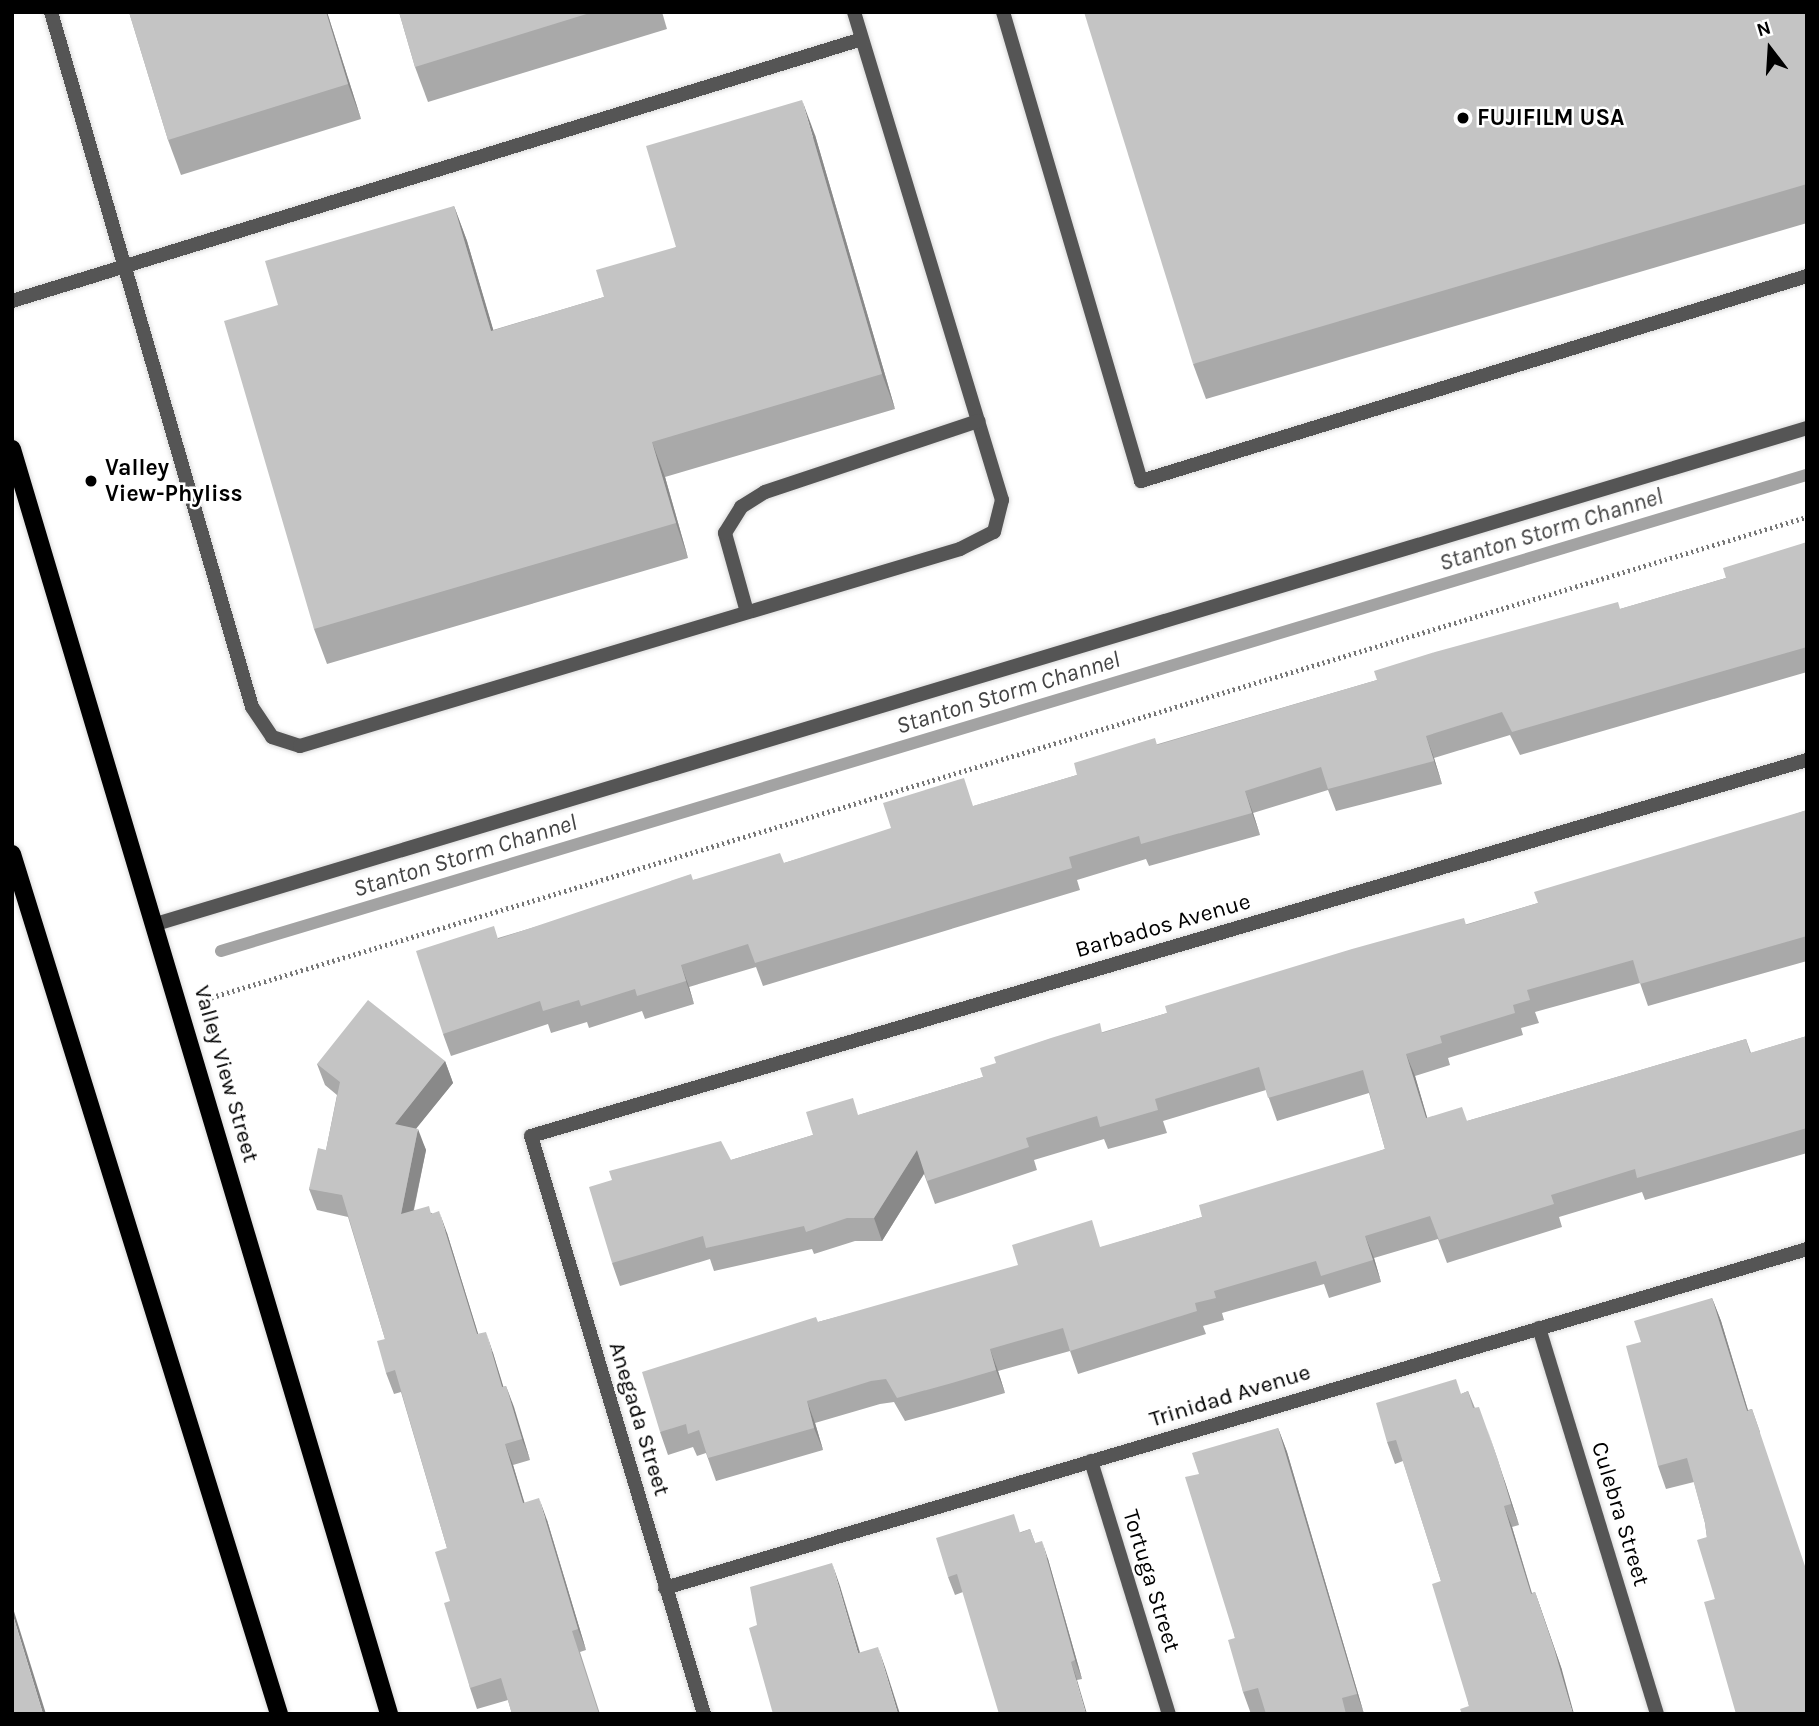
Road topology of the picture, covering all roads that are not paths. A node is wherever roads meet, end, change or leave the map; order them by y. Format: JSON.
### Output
{"nodes":[{"id":1,"x":51,"y":12,"type":"edge"},
{"id":2,"x":854,"y":12,"type":"edge"},
{"id":3,"x":1003,"y":12,"type":"edge"},
{"id":4,"x":862,"y":39,"type":"junction"},
{"id":5,"x":125,"y":268,"type":"junction"},
{"id":6,"x":1807,"y":276,"type":"edge"},
{"id":7,"x":12,"y":301,"type":"edge"},
{"id":8,"x":978,"y":421,"type":"junction"},
{"id":9,"x":1807,"y":428,"type":"edge"},
{"id":10,"x":12,"y":449,"type":"edge"},
{"id":11,"x":747,"y":612,"type":"junction"},
{"id":12,"x":1807,"y":760,"type":"edge"},
{"id":13,"x":12,"y":854,"type":"edge"},
{"id":14,"x":156,"y":924,"type":"junction"},
{"id":15,"x":531,"y":1136,"type":"joint"},
{"id":16,"x":1807,"y":1249,"type":"edge"},
{"id":17,"x":1539,"y":1328,"type":"junction"},
{"id":18,"x":1091,"y":1461,"type":"junction"},
{"id":19,"x":665,"y":1588,"type":"junction"},
{"id":20,"x":279,"y":1714,"type":"edge"},
{"id":21,"x":389,"y":1714,"type":"edge"},
{"id":22,"x":704,"y":1714,"type":"edge"},
{"id":23,"x":1169,"y":1714,"type":"edge"},
{"id":24,"x":1657,"y":1714,"type":"edge"}],
"edges":[{"from":1,"to":5,"type":"street"},
{"from":2,"to":4,"type":"street"},
{"from":3,"to":6,"type":"street"},
{"from":4,"to":5,"type":"street"},
{"from":4,"to":8,"type":"street"},
{"from":5,"to":7,"type":"street"},
{"from":5,"to":11,"type":"street"},
{"from":8,"to":11,"type":"street"},
{"from":8,"to":11,"type":"street"},
{"from":9,"to":14,"type":"street"},
{"from":10,"to":14,"type":"main road","name":"Valley View Street"},
{"from":12,"to":15,"type":"street","name":"Barbados Avenue"},
{"from":13,"to":20,"type":"main road"},
{"from":14,"to":21,"type":"main road","name":"Valley View Street"},
{"from":15,"to":19,"type":"street","name":"Anegada Street"},
{"from":16,"to":17,"type":"street","name":"Trinidad Avenue"},
{"from":17,"to":18,"type":"street","name":"Trinidad Avenue"},
{"from":17,"to":24,"type":"street","name":"Culebra Street"},
{"from":18,"to":19,"type":"street","name":"Trinidad Avenue"},
{"from":18,"to":23,"type":"street","name":"Tortuga Street"},
{"from":19,"to":22,"type":"street","name":"Anegada Street"}]}
